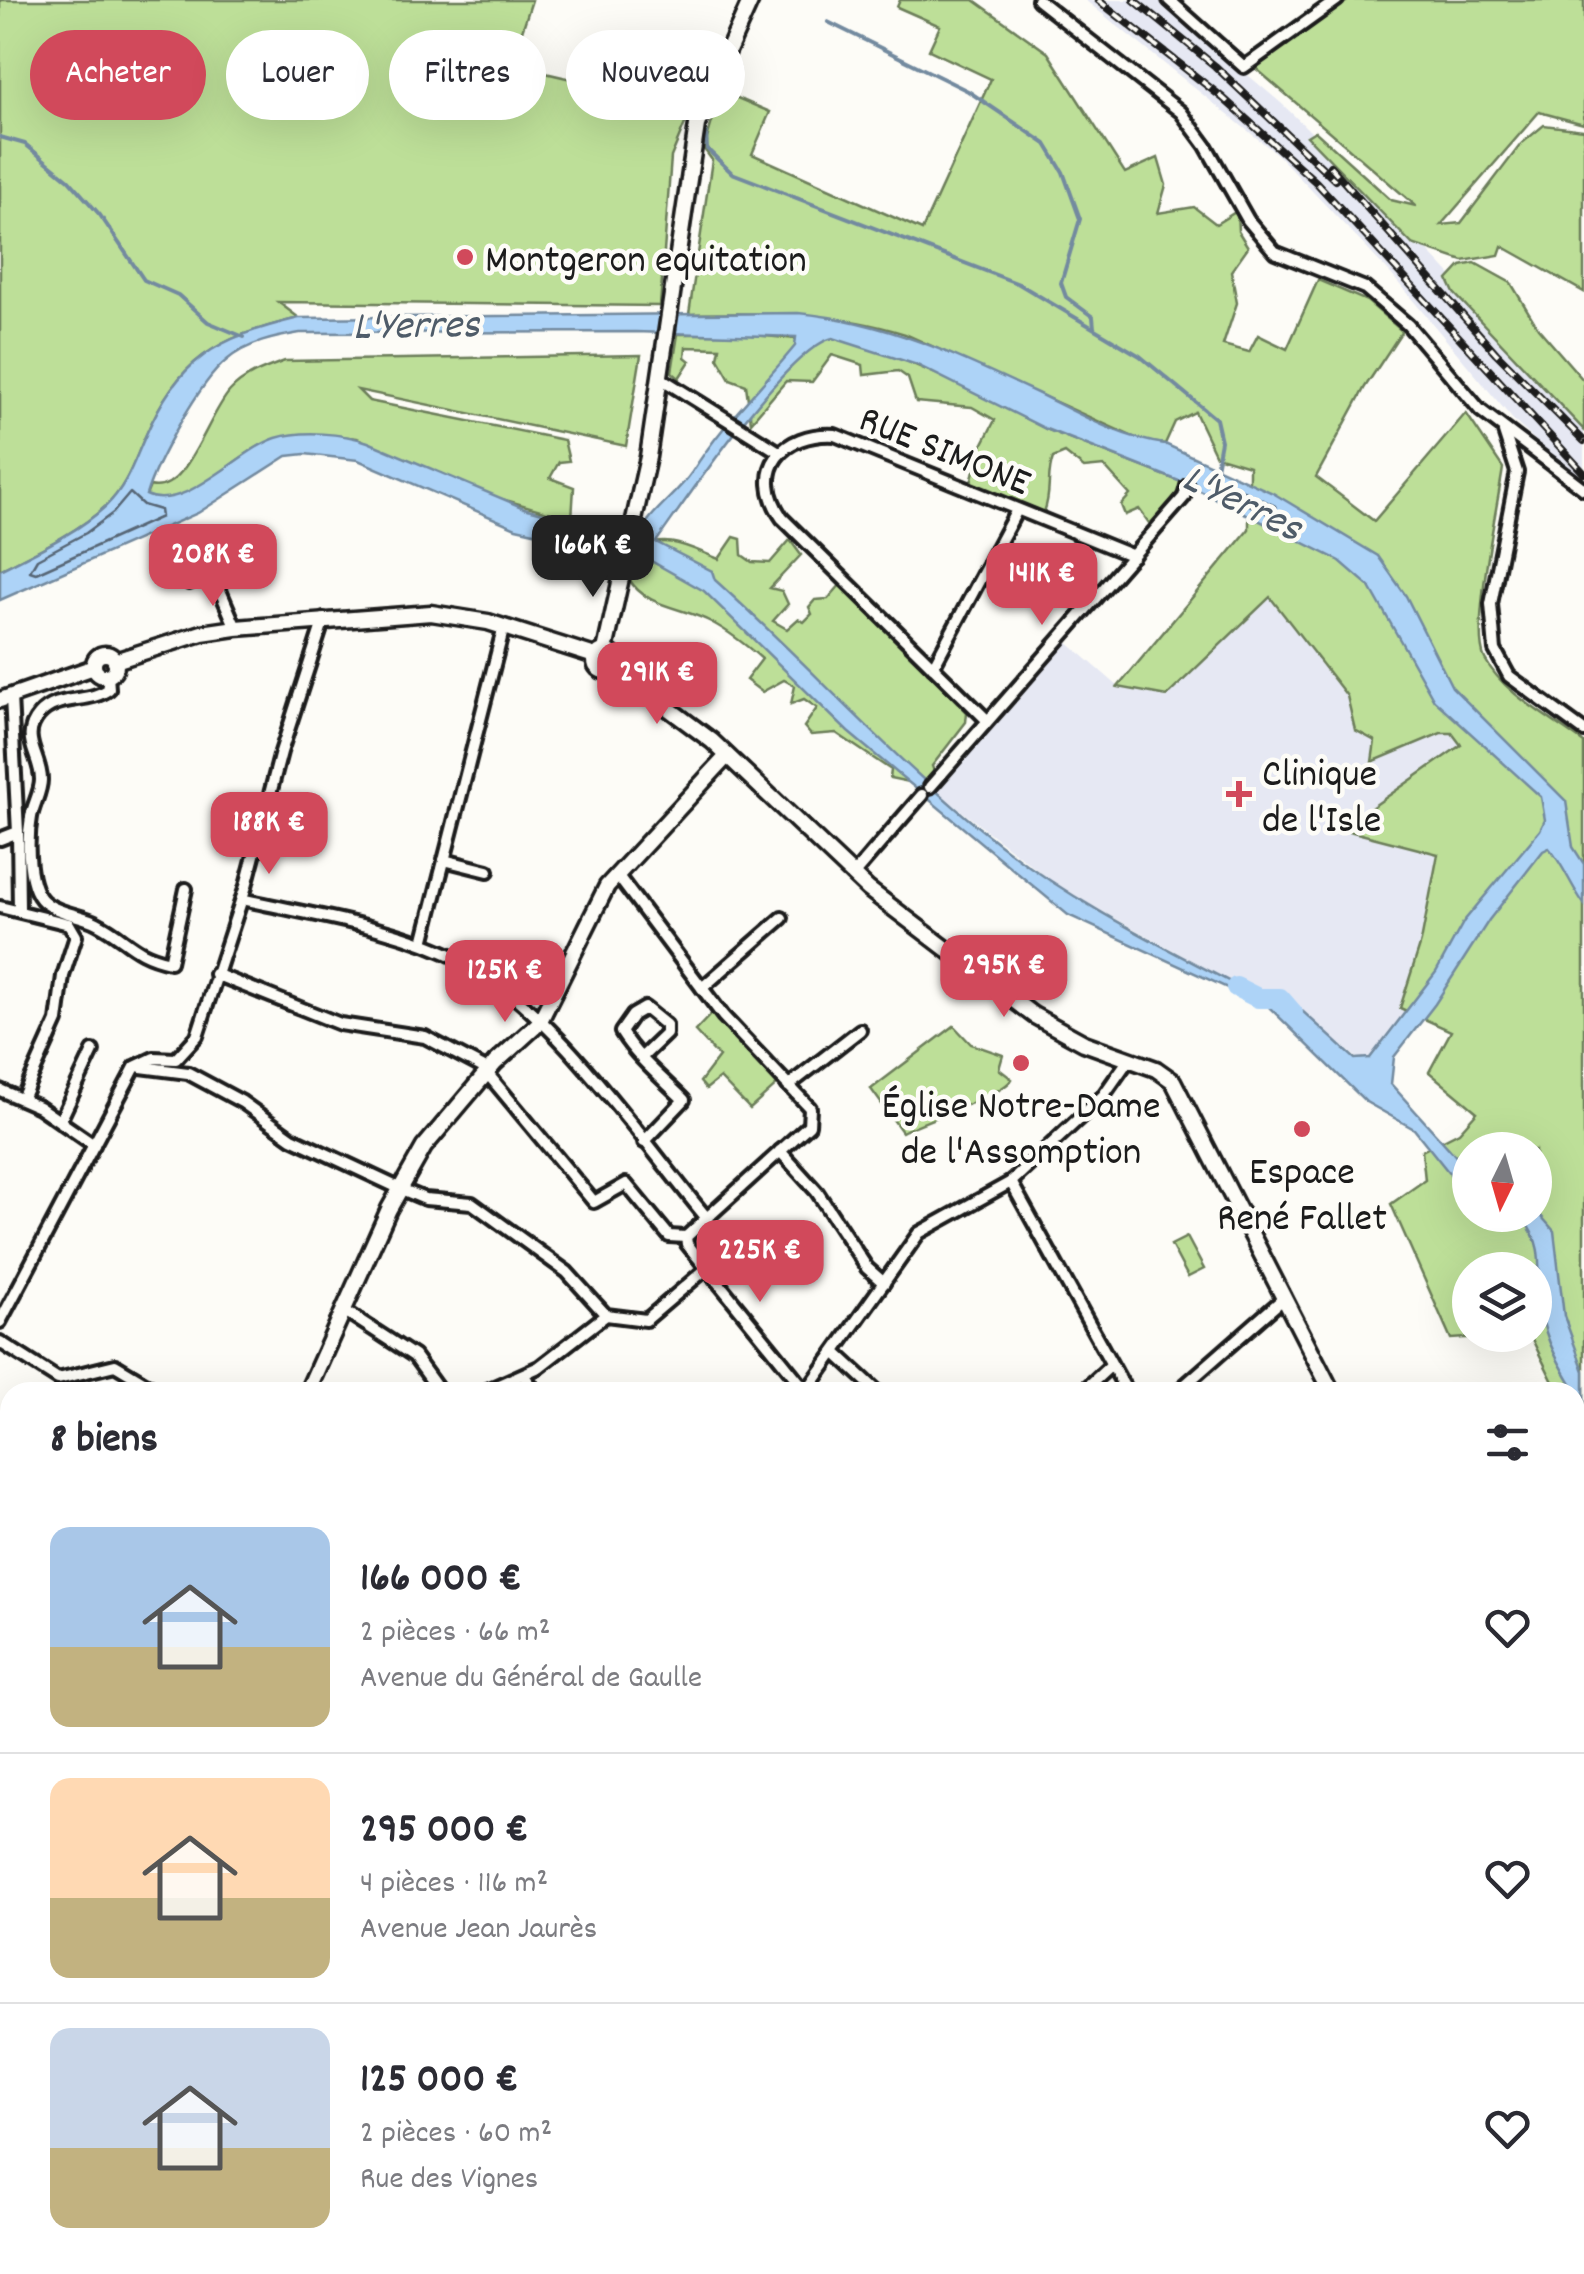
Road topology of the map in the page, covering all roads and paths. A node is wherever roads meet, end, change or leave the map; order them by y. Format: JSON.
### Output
{"nodes":[{"id":1,"x":750,"y":0,"type":"edge"},
{"id":2,"x":1038,"y":0,"type":"edge"},
{"id":3,"x":1169,"y":0,"type":"edge"},
{"id":4,"x":1337,"y":0,"type":"edge"},
{"id":5,"x":662,"y":379,"type":"junction"},
{"id":6,"x":1503,"y":431,"type":"junction"},
{"id":7,"x":778,"y":452,"type":"junction"},
{"id":8,"x":1186,"y":486,"type":"dead end"},
{"id":9,"x":1584,"y":489,"type":"edge"},
{"id":10,"x":1018,"y":510,"type":"junction"},
{"id":11,"x":1133,"y":556,"type":"junction"},
{"id":12,"x":237,"y":564,"type":"dead end"},
{"id":13,"x":213,"y":574,"type":"junction"},
{"id":14,"x":190,"y":583,"type":"dead end"},
{"id":15,"x":324,"y":618,"type":"junction"},
{"id":16,"x":504,"y":626,"type":"junction"},
{"id":17,"x":236,"y":628,"type":"junction"},
{"id":18,"x":600,"y":653,"type":"junction"},
{"id":19,"x":933,"y":667,"type":"junction"},
{"id":20,"x":101,"y":671,"type":"junction"},
{"id":21,"x":5,"y":698,"type":"edge"},
{"id":22,"x":987,"y":720,"type":"junction"},
{"id":23,"x":1584,"y":731,"type":"edge"},
{"id":24,"x":727,"y":756,"type":"junction"},
{"id":25,"x":18,"y":832,"type":"junction"},
{"id":26,"x":0,"y":839,"type":"edge"},
{"id":27,"x":444,"y":860,"type":"junction"},
{"id":28,"x":488,"y":870,"type":"dead end"},
{"id":29,"x":618,"y":876,"type":"junction"},
{"id":30,"x":853,"y":876,"type":"junction"},
{"id":31,"x":186,"y":888,"type":"dead end"},
{"id":32,"x":242,"y":899,"type":"junction"},
{"id":33,"x":0,"y":907,"type":"edge"},
{"id":34,"x":20,"y":910,"type":"junction"},
{"id":35,"x":782,"y":918,"type":"dead end"},
{"id":36,"x":423,"y":943,"type":"junction"},
{"id":37,"x":215,"y":974,"type":"junction"},
{"id":38,"x":702,"y":988,"type":"junction"},
{"id":39,"x":539,"y":1023,"type":"junction"},
{"id":40,"x":860,"y":1030,"type":"dead end"},
{"id":41,"x":93,"y":1051,"type":"dead end"},
{"id":42,"x":641,"y":1058,"type":"junction"},
{"id":43,"x":1128,"y":1060,"type":"junction"},
{"id":44,"x":136,"y":1067,"type":"junction"},
{"id":45,"x":488,"y":1073,"type":"junction"},
{"id":46,"x":788,"y":1086,"type":"junction"},
{"id":47,"x":0,"y":1090,"type":"edge"},
{"id":48,"x":22,"y":1098,"type":"junction"},
{"id":49,"x":60,"y":1121,"type":"junction"},
{"id":50,"x":644,"y":1142,"type":"junction"},
{"id":51,"x":94,"y":1144,"type":"junction"},
{"id":52,"x":780,"y":1151,"type":"junction"},
{"id":53,"x":1011,"y":1182,"type":"junction"},
{"id":54,"x":401,"y":1189,"type":"junction"},
{"id":55,"x":706,"y":1216,"type":"junction"},
{"id":56,"x":686,"y":1237,"type":"junction"},
{"id":57,"x":706,"y":1269,"type":"junction"},
{"id":58,"x":884,"y":1283,"type":"junction"},
{"id":59,"x":1284,"y":1298,"type":"junction"},
{"id":60,"x":345,"y":1311,"type":"junction"},
{"id":61,"x":606,"y":1315,"type":"junction"},
{"id":62,"x":0,"y":1322,"type":"edge"},
{"id":63,"x":0,"y":1342,"type":"edge"},
{"id":64,"x":837,"y":1354,"type":"junction"},
{"id":65,"x":1110,"y":1366,"type":"junction"},
{"id":66,"x":524,"y":1376,"type":"junction"},
{"id":67,"x":143,"y":1382,"type":"edge"},
{"id":68,"x":316,"y":1382,"type":"edge"},
{"id":69,"x":433,"y":1382,"type":"edge"},
{"id":70,"x":509,"y":1382,"type":"edge"},
{"id":71,"x":528,"y":1382,"type":"edge"},
{"id":72,"x":798,"y":1382,"type":"edge"},
{"id":73,"x":814,"y":1382,"type":"edge"},
{"id":74,"x":867,"y":1382,"type":"edge"},
{"id":75,"x":1093,"y":1382,"type":"edge"},
{"id":76,"x":1120,"y":1382,"type":"edge"},
{"id":77,"x":1188,"y":1382,"type":"edge"},
{"id":78,"x":1327,"y":1382,"type":"edge"}],
"edges":[{"from":1,"to":5,"type":"street"},
{"from":2,"to":6,"type":"street"},
{"from":3,"to":4,"type":"street"},
{"from":5,"to":7,"type":"street"},
{"from":5,"to":18,"type":"street"},
{"from":6,"to":9,"type":"street"},
{"from":6,"to":23,"type":"street"},
{"from":7,"to":10,"type":"street","name":"RUE SIMONE"},
{"from":7,"to":19,"type":"street"},
{"from":8,"to":11,"type":"street"},
{"from":10,"to":11,"type":"street","name":"RUE SIMONE"},
{"from":10,"to":19,"type":"street"},
{"from":11,"to":22,"type":"street"},
{"from":12,"to":13,"type":"street"},
{"from":13,"to":14,"type":"street"},
{"from":13,"to":17,"type":"street"},
{"from":15,"to":16,"type":"street"},
{"from":15,"to":17,"type":"street"},
{"from":15,"to":32,"type":"street"},
{"from":16,"to":18,"type":"street"},
{"from":16,"to":27,"type":"street"},
{"from":17,"to":20,"type":"street"},
{"from":18,"to":24,"type":"street"},
{"from":19,"to":22,"type":"street"},
{"from":20,"to":21,"type":"street"},
{"from":20,"to":31,"type":"street"},
{"from":21,"to":25,"type":"street"},
{"from":22,"to":30,"type":"street"},
{"from":24,"to":29,"type":"street"},
{"from":24,"to":30,"type":"street"},
{"from":25,"to":26,"type":"street"},
{"from":25,"to":34,"type":"street"},
{"from":27,"to":28,"type":"street"},
{"from":27,"to":36,"type":"street"},
{"from":29,"to":38,"type":"street"},
{"from":29,"to":39,"type":"street"},
{"from":30,"to":43,"type":"street"},
{"from":32,"to":36,"type":"street"},
{"from":32,"to":37,"type":"street"},
{"from":33,"to":34,"type":"street"},
{"from":34,"to":48,"type":"street"},
{"from":35,"to":38,"type":"street"},
{"from":36,"to":39,"type":"street"},
{"from":37,"to":44,"type":"street"},
{"from":37,"to":45,"type":"street"},
{"from":38,"to":46,"type":"street"},
{"from":39,"to":45,"type":"street"},
{"from":39,"to":50,"type":"street"},
{"from":40,"to":46,"type":"street"},
{"from":41,"to":49,"type":"street"},
{"from":42,"to":42,"type":"street"},
{"from":42,"to":50,"type":"street"},
{"from":43,"to":53,"type":"street"},
{"from":43,"to":59,"type":"street"},
{"from":44,"to":51,"type":"street"},
{"from":44,"to":54,"type":"street"},
{"from":45,"to":54,"type":"street"},
{"from":45,"to":56,"type":"street"},
{"from":46,"to":52,"type":"street"},
{"from":47,"to":48,"type":"street"},
{"from":48,"to":49,"type":"street"},
{"from":49,"to":51,"type":"street"},
{"from":50,"to":55,"type":"street"},
{"from":51,"to":62,"type":"street"},
{"from":52,"to":55,"type":"street"},
{"from":52,"to":58,"type":"street"},
{"from":53,"to":58,"type":"street"},
{"from":53,"to":65,"type":"street"},
{"from":54,"to":60,"type":"street"},
{"from":54,"to":61,"type":"street"},
{"from":55,"to":56,"type":"street"},
{"from":56,"to":57,"type":"street"},
{"from":57,"to":61,"type":"street"},
{"from":57,"to":72,"type":"street"},
{"from":58,"to":64,"type":"street"},
{"from":59,"to":77,"type":"street"},
{"from":59,"to":78,"type":"street"},
{"from":60,"to":68,"type":"street"},
{"from":60,"to":69,"type":"street"},
{"from":61,"to":66,"type":"street"},
{"from":63,"to":67,"type":"street"},
{"from":64,"to":73,"type":"street"},
{"from":64,"to":74,"type":"street"},
{"from":65,"to":75,"type":"street"},
{"from":65,"to":76,"type":"street"},
{"from":66,"to":70,"type":"street"},
{"from":66,"to":71,"type":"street"}]}
